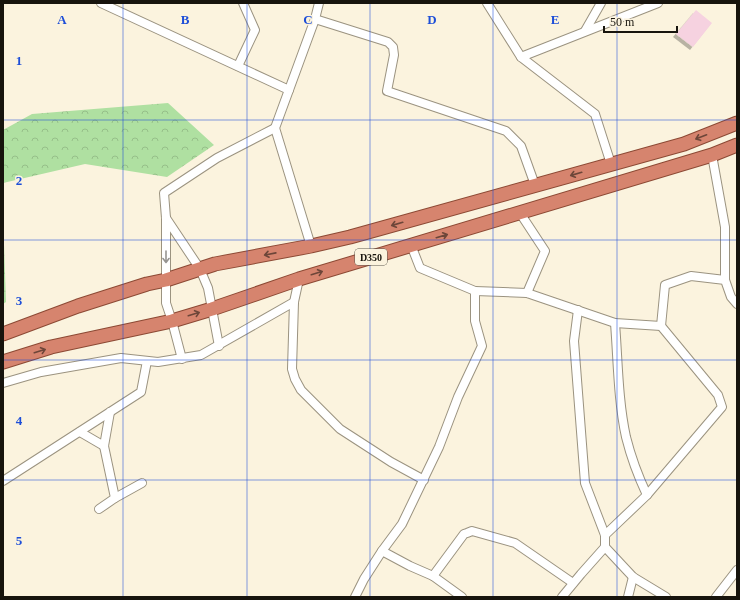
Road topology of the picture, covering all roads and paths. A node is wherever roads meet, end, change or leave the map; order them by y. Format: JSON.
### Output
{"nodes":[{"id":1,"x":101,"y":3,"type":"edge"},
{"id":2,"x":243,"y":3,"type":"edge"},
{"id":3,"x":319,"y":3,"type":"edge"},
{"id":4,"x":602,"y":3,"type":"edge"},
{"id":5,"x":658,"y":3,"type":"edge"},
{"id":6,"x":490,"y":5,"type":"edge"},
{"id":7,"x":113,"y":6,"type":"edge"},
{"id":8,"x":315,"y":19,"type":"junction"},
{"id":9,"x":585,"y":31,"type":"junction"},
{"id":10,"x":521,"y":57,"type":"junction"},
{"id":11,"x":238,"y":66,"type":"junction"},
{"id":12,"x":289,"y":90,"type":"junction"},
{"id":13,"x":737,"y":123,"type":"edge"},
{"id":14,"x":275,"y":128,"type":"junction"},
{"id":15,"x":737,"y":145,"type":"edge"},
{"id":16,"x":712,"y":155,"type":"junction"},
{"id":17,"x":611,"y":164,"type":"junction"},
{"id":18,"x":535,"y":185,"type":"junction"},
{"id":19,"x":520,"y":213,"type":"junction"},
{"id":20,"x":166,"y":218,"type":"junction"},
{"id":21,"x":411,"y":245,"type":"junction"},
{"id":22,"x":311,"y":246,"type":"junction"},
{"id":23,"x":200,"y":269,"type":"junction"},
{"id":24,"x":299,"y":279,"type":"junction"},
{"id":25,"x":166,"y":280,"type":"junction"},
{"id":26,"x":725,"y":280,"type":"junction"},
{"id":27,"x":475,"y":291,"type":"junction"},
{"id":28,"x":527,"y":293,"type":"junction"},
{"id":29,"x":294,"y":302,"type":"junction"},
{"id":30,"x":737,"y":304,"type":"edge"},
{"id":31,"x":212,"y":309,"type":"junction"},
{"id":32,"x":578,"y":310,"type":"junction"},
{"id":33,"x":172,"y":321,"type":"junction"},
{"id":34,"x":615,"y":323,"type":"junction"},
{"id":35,"x":661,"y":326,"type":"junction"},
{"id":36,"x":3,"y":334,"type":"edge"},
{"id":37,"x":219,"y":346,"type":"junction"},
{"id":38,"x":182,"y":359,"type":"junction"},
{"id":39,"x":147,"y":361,"type":"junction"},
{"id":40,"x":3,"y":362,"type":"edge"},
{"id":41,"x":3,"y":383,"type":"edge"},
{"id":42,"x":110,"y":412,"type":"junction"},
{"id":43,"x":80,"y":432,"type":"junction"},
{"id":44,"x":104,"y":446,"type":"junction"},
{"id":45,"x":424,"y":480,"type":"junction"},
{"id":46,"x":3,"y":481,"type":"edge"},
{"id":47,"x":142,"y":483,"type":"dead end"},
{"id":48,"x":647,"y":495,"type":"junction"},
{"id":49,"x":115,"y":498,"type":"junction"},
{"id":50,"x":99,"y":509,"type":"dead end"},
{"id":51,"x":605,"y":535,"type":"junction"},
{"id":52,"x":605,"y":547,"type":"junction"},
{"id":53,"x":382,"y":551,"type":"junction"},
{"id":54,"x":737,"y":570,"type":"edge"},
{"id":55,"x":433,"y":576,"type":"junction"},
{"id":56,"x":633,"y":577,"type":"junction"},
{"id":57,"x":573,"y":583,"type":"junction"},
{"id":58,"x":356,"y":597,"type":"edge"},
{"id":59,"x":462,"y":597,"type":"edge"},
{"id":60,"x":562,"y":597,"type":"edge"},
{"id":61,"x":628,"y":597,"type":"edge"},
{"id":62,"x":666,"y":597,"type":"edge"},
{"id":63,"x":716,"y":597,"type":"edge"}],
"edges":[{"from":1,"to":7,"type":"street"},
{"from":2,"to":11,"type":"street"},
{"from":3,"to":8,"type":"street"},
{"from":4,"to":9,"type":"street"},
{"from":5,"to":9,"type":"street"},
{"from":6,"to":10,"type":"street"},
{"from":7,"to":11,"type":"street"},
{"from":8,"to":12,"type":"street"},
{"from":8,"to":18,"type":"street"},
{"from":9,"to":10,"type":"street"},
{"from":10,"to":17,"type":"street"},
{"from":11,"to":12,"type":"street"},
{"from":12,"to":14,"type":"street"},
{"from":13,"to":17,"type":"highway","number":"D350","one_way":true},
{"from":14,"to":20,"type":"street"},
{"from":14,"to":22,"type":"street"},
{"from":15,"to":16,"type":"highway","number":"D350"},
{"from":16,"to":19,"type":"highway","number":"D350"},
{"from":16,"to":26,"type":"street"},
{"from":17,"to":18,"type":"highway","number":"D350","one_way":true},
{"from":18,"to":22,"type":"highway","number":"D350","one_way":true},
{"from":21,"to":19,"type":"highway","number":"D350","one_way":true},
{"from":19,"to":28,"type":"street"},
{"from":20,"to":23,"type":"street"},
{"from":20,"to":25,"type":"street","one_way":true},
{"from":24,"to":21,"type":"highway","number":"D350","one_way":true},
{"from":21,"to":27,"type":"street"},
{"from":22,"to":23,"type":"highway","number":"D350","one_way":true},
{"from":23,"to":25,"type":"highway","number":"D350"},
{"from":23,"to":31,"type":"street"},
{"from":24,"to":29,"type":"street"},
{"from":24,"to":31,"type":"highway","number":"D350"},
{"from":25,"to":33,"type":"street"},
{"from":25,"to":36,"type":"highway","number":"D350"},
{"from":26,"to":30,"type":"street"},
{"from":26,"to":35,"type":"street"},
{"from":27,"to":28,"type":"street"},
{"from":27,"to":45,"type":"street"},
{"from":28,"to":32,"type":"street"},
{"from":29,"to":37,"type":"street"},
{"from":29,"to":45,"type":"street"},
{"from":33,"to":31,"type":"highway","number":"D350","one_way":true},
{"from":31,"to":37,"type":"street"},
{"from":32,"to":34,"type":"street"},
{"from":32,"to":51,"type":"street"},
{"from":33,"to":38,"type":"street"},
{"from":40,"to":33,"type":"highway","number":"D350","one_way":true},
{"from":34,"to":35,"type":"street"},
{"from":34,"to":48,"type":"street"},
{"from":35,"to":48,"type":"street"},
{"from":37,"to":38,"type":"street"},
{"from":38,"to":39,"type":"street"},
{"from":39,"to":41,"type":"street"},
{"from":39,"to":42,"type":"street"},
{"from":42,"to":43,"type":"street"},
{"from":42,"to":44,"type":"street"},
{"from":43,"to":44,"type":"street"},
{"from":43,"to":46,"type":"street"},
{"from":44,"to":49,"type":"street"},
{"from":45,"to":53,"type":"street"},
{"from":47,"to":49,"type":"street"},
{"from":48,"to":51,"type":"street"},
{"from":49,"to":50,"type":"street"},
{"from":51,"to":52,"type":"street"},
{"from":52,"to":56,"type":"street"},
{"from":52,"to":57,"type":"street"},
{"from":53,"to":55,"type":"street"},
{"from":53,"to":58,"type":"street"},
{"from":54,"to":63,"type":"street"},
{"from":55,"to":57,"type":"street"},
{"from":55,"to":59,"type":"street"},
{"from":56,"to":61,"type":"street"},
{"from":56,"to":62,"type":"street"},
{"from":57,"to":60,"type":"street"}]}
